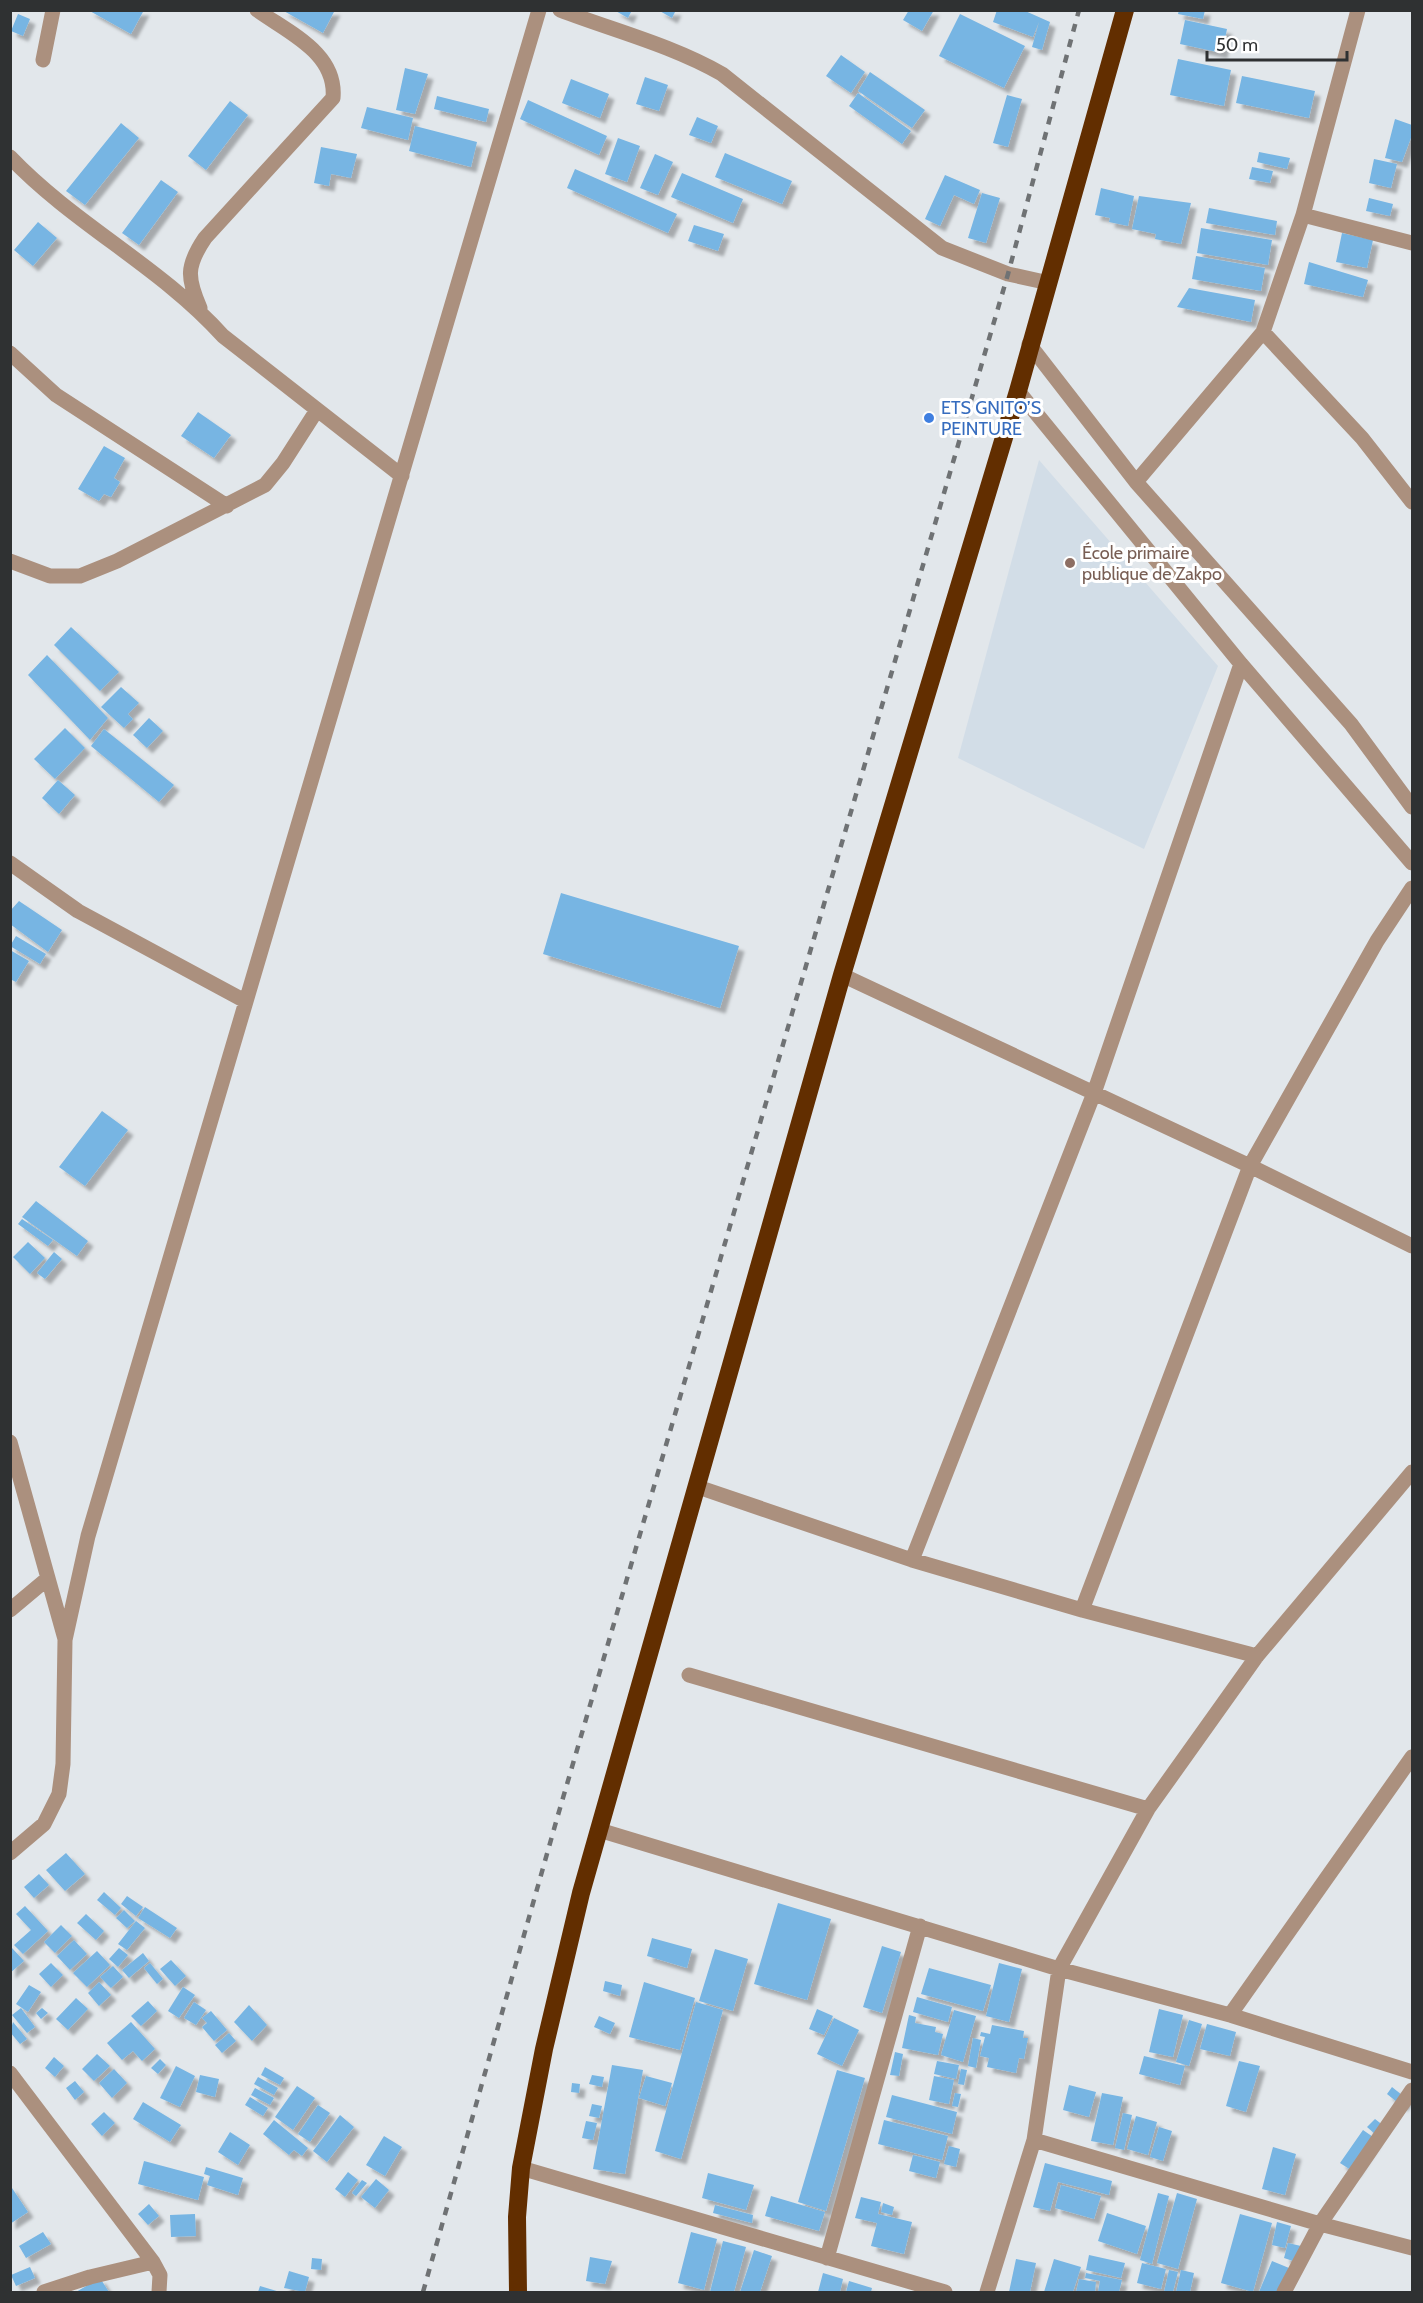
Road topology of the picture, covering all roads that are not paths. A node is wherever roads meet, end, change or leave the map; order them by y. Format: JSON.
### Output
{"nodes":[{"id":1,"x":53,"y":10,"type":"edge"},
{"id":2,"x":257,"y":10,"type":"edge"},
{"id":3,"x":539,"y":10,"type":"edge"},
{"id":4,"x":560,"y":10,"type":"edge"},
{"id":5,"x":1125,"y":10,"type":"edge"},
{"id":6,"x":1358,"y":10,"type":"edge"},
{"id":7,"x":43,"y":60,"type":"dead end"},
{"id":8,"x":10,"y":157,"type":"edge"},
{"id":9,"x":1303,"y":215,"type":"junction"},
{"id":10,"x":1413,"y":243,"type":"edge"},
{"id":11,"x":1049,"y":283,"type":"junction"},
{"id":12,"x":201,"y":311,"type":"junction"},
{"id":13,"x":1263,"y":332,"type":"junction"},
{"id":14,"x":1029,"y":344,"type":"junction"},
{"id":15,"x":10,"y":353,"type":"edge"},
{"id":16,"x":1018,"y":392,"type":"junction"},
{"id":17,"x":317,"y":410,"type":"junction"},
{"id":18,"x":402,"y":476,"type":"junction"},
{"id":19,"x":1136,"y":482,"type":"junction"},
{"id":20,"x":1413,"y":502,"type":"edge"},
{"id":21,"x":227,"y":506,"type":"junction"},
{"id":22,"x":10,"y":561,"type":"edge"},
{"id":23,"x":1241,"y":664,"type":"junction"},
{"id":24,"x":1413,"y":807,"type":"edge"},
{"id":25,"x":1413,"y":862,"type":"edge"},
{"id":26,"x":10,"y":863,"type":"edge"},
{"id":27,"x":1413,"y":888,"type":"edge"},
{"id":28,"x":842,"y":975,"type":"junction"},
{"id":29,"x":245,"y":1001,"type":"junction"},
{"id":30,"x":1094,"y":1093,"type":"junction"},
{"id":31,"x":1250,"y":1166,"type":"junction"},
{"id":32,"x":1413,"y":1246,"type":"edge"},
{"id":33,"x":10,"y":1442,"type":"edge"},
{"id":34,"x":1413,"y":1472,"type":"edge"},
{"id":35,"x":698,"y":1487,"type":"junction"},
{"id":36,"x":912,"y":1560,"type":"junction"},
{"id":37,"x":47,"y":1579,"type":"junction"},
{"id":38,"x":10,"y":1610,"type":"edge"},
{"id":39,"x":1082,"y":1610,"type":"junction"},
{"id":40,"x":65,"y":1640,"type":"junction"},
{"id":41,"x":1257,"y":1656,"type":"junction"},
{"id":42,"x":689,"y":1675,"type":"dead end"},
{"id":43,"x":1413,"y":1757,"type":"edge"},
{"id":44,"x":1148,"y":1809,"type":"junction"},
{"id":45,"x":599,"y":1830,"type":"junction"},
{"id":46,"x":10,"y":1853,"type":"edge"},
{"id":47,"x":920,"y":1926,"type":"junction"},
{"id":48,"x":1059,"y":1969,"type":"junction"},
{"id":49,"x":1230,"y":2015,"type":"junction"},
{"id":50,"x":1413,"y":2072,"type":"edge"},
{"id":51,"x":10,"y":2073,"type":"edge"},
{"id":52,"x":1413,"y":2090,"type":"edge"},
{"id":53,"x":1034,"y":2140,"type":"junction"},
{"id":54,"x":521,"y":2168,"type":"junction"},
{"id":55,"x":1320,"y":2224,"type":"junction"},
{"id":56,"x":1413,"y":2248,"type":"edge"},
{"id":57,"x":827,"y":2258,"type":"junction"},
{"id":58,"x":153,"y":2262,"type":"junction"},
{"id":59,"x":44,"y":2292,"type":"edge"},
{"id":60,"x":159,"y":2292,"type":"edge"},
{"id":61,"x":518,"y":2292,"type":"edge"},
{"id":62,"x":945,"y":2292,"type":"edge"},
{"id":63,"x":987,"y":2292,"type":"edge"},
{"id":64,"x":1284,"y":2292,"type":"edge"}],
"edges":[{"from":1,"to":7,"type":"street"},
{"from":2,"to":12,"type":"street"},
{"from":3,"to":18,"type":"street"},
{"from":4,"to":11,"type":"street"},
{"from":5,"to":11,"type":"highway"},
{"from":6,"to":9,"type":"street"},
{"from":8,"to":12,"type":"street"},
{"from":9,"to":10,"type":"street"},
{"from":9,"to":13,"type":"street"},
{"from":11,"to":14,"type":"highway"},
{"from":12,"to":17,"type":"street"},
{"from":13,"to":19,"type":"street"},
{"from":13,"to":20,"type":"street"},
{"from":14,"to":16,"type":"highway"},
{"from":14,"to":19,"type":"street"},
{"from":15,"to":21,"type":"street"},
{"from":16,"to":23,"type":"street"},
{"from":16,"to":28,"type":"highway"},
{"from":17,"to":18,"type":"street"},
{"from":17,"to":21,"type":"street"},
{"from":18,"to":29,"type":"street"},
{"from":19,"to":24,"type":"street"},
{"from":21,"to":22,"type":"street"},
{"from":23,"to":25,"type":"street"},
{"from":23,"to":30,"type":"street"},
{"from":26,"to":29,"type":"street"},
{"from":27,"to":31,"type":"street"},
{"from":28,"to":30,"type":"street"},
{"from":28,"to":35,"type":"highway"},
{"from":29,"to":40,"type":"street"},
{"from":30,"to":31,"type":"street"},
{"from":30,"to":36,"type":"street"},
{"from":31,"to":32,"type":"street"},
{"from":31,"to":39,"type":"street"},
{"from":33,"to":37,"type":"street"},
{"from":34,"to":41,"type":"street"},
{"from":35,"to":36,"type":"street"},
{"from":35,"to":45,"type":"highway"},
{"from":36,"to":39,"type":"street"},
{"from":37,"to":38,"type":"street"},
{"from":37,"to":40,"type":"street"},
{"from":39,"to":41,"type":"street"},
{"from":40,"to":46,"type":"street"},
{"from":41,"to":44,"type":"street"},
{"from":42,"to":44,"type":"street"},
{"from":43,"to":49,"type":"street"},
{"from":44,"to":48,"type":"street"},
{"from":45,"to":47,"type":"street"},
{"from":45,"to":54,"type":"highway"},
{"from":47,"to":48,"type":"street"},
{"from":47,"to":57,"type":"street"},
{"from":48,"to":49,"type":"street"},
{"from":48,"to":53,"type":"street"},
{"from":49,"to":50,"type":"street"},
{"from":51,"to":58,"type":"street"},
{"from":52,"to":55,"type":"street"},
{"from":53,"to":55,"type":"street"},
{"from":53,"to":63,"type":"street"},
{"from":54,"to":57,"type":"street"},
{"from":54,"to":61,"type":"highway"},
{"from":55,"to":56,"type":"street"},
{"from":55,"to":64,"type":"street"},
{"from":57,"to":62,"type":"street"},
{"from":58,"to":59,"type":"street"},
{"from":58,"to":60,"type":"street"}]}
